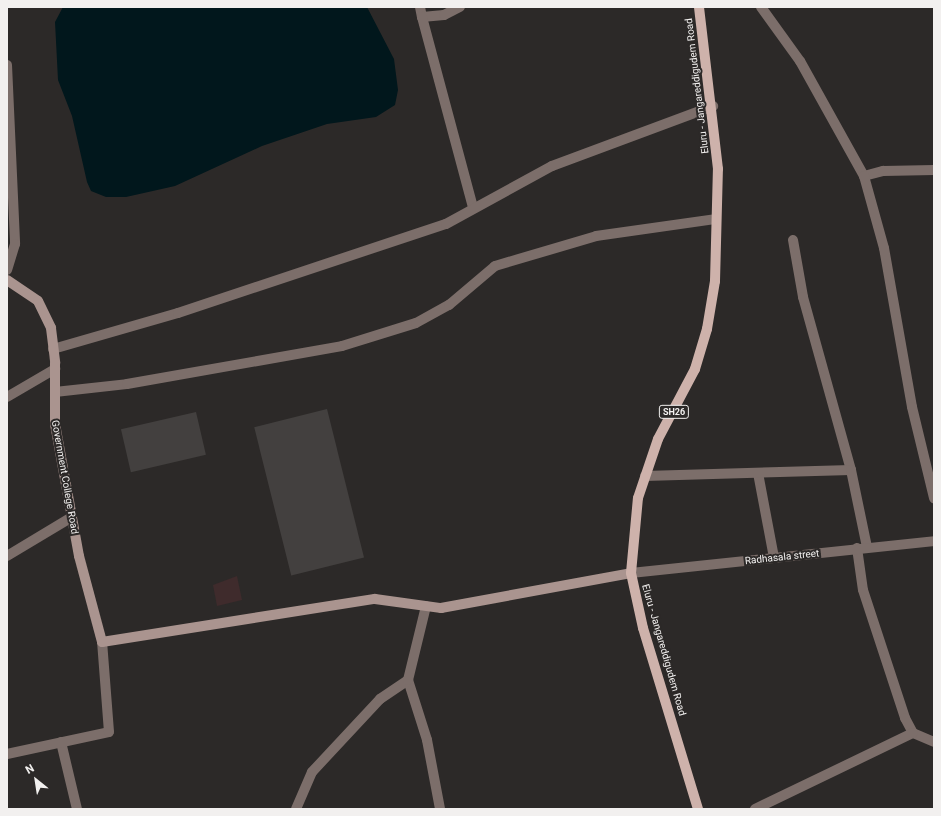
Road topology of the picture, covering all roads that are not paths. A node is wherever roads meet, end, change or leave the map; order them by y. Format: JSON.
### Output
{"nodes":[{"id":1,"x":460,"y":7,"type":"edge"},
{"id":2,"x":699,"y":7,"type":"edge"},
{"id":3,"x":761,"y":7,"type":"edge"},
{"id":4,"x":421,"y":12,"type":"edge"},
{"id":5,"x":7,"y":65,"type":"edge"},
{"id":6,"x":713,"y":106,"type":"junction"},
{"id":7,"x":8,"y":123,"type":"edge"},
{"id":8,"x":934,"y":170,"type":"edge"},
{"id":9,"x":864,"y":176,"type":"junction"},
{"id":10,"x":473,"y":208,"type":"junction"},
{"id":11,"x":715,"y":219,"type":"junction"},
{"id":12,"x":793,"y":240,"type":"dead end"},
{"id":13,"x":7,"y":270,"type":"edge"},
{"id":14,"x":7,"y":280,"type":"edge"},
{"id":15,"x":53,"y":349,"type":"junction"},
{"id":16,"x":55,"y":368,"type":"junction"},
{"id":17,"x":55,"y":392,"type":"junction"},
{"id":18,"x":7,"y":397,"type":"edge"},
{"id":19,"x":851,"y":470,"type":"junction"},
{"id":20,"x":758,"y":473,"type":"junction"},
{"id":21,"x":645,"y":476,"type":"junction"},
{"id":22,"x":934,"y":495,"type":"edge"},
{"id":23,"x":72,"y":517,"type":"junction"},
{"id":24,"x":934,"y":541,"type":"edge"},
{"id":25,"x":862,"y":548,"type":"junction"},
{"id":26,"x":7,"y":556,"type":"edge"},
{"id":27,"x":774,"y":558,"type":"junction"},
{"id":28,"x":630,"y":573,"type":"junction"},
{"id":29,"x":426,"y":606,"type":"junction"},
{"id":30,"x":102,"y":642,"type":"junction"},
{"id":31,"x":408,"y":680,"type":"junction"},
{"id":32,"x":913,"y":733,"type":"junction"},
{"id":33,"x":61,"y":742,"type":"junction"},
{"id":34,"x":934,"y":742,"type":"edge"},
{"id":35,"x":7,"y":754,"type":"edge"},
{"id":36,"x":77,"y":809,"type":"edge"},
{"id":37,"x":296,"y":809,"type":"edge"},
{"id":38,"x":440,"y":809,"type":"edge"},
{"id":39,"x":698,"y":809,"type":"edge"},
{"id":40,"x":755,"y":809,"type":"edge"}],
"edges":[{"from":1,"to":4,"type":"street"},
{"from":2,"to":6,"type":"main road","name":"Eluru - Jangareddigudem Road","number":"SH26"},
{"from":3,"to":9,"type":"street"},
{"from":4,"to":10,"type":"street"},
{"from":5,"to":7,"type":"street"},
{"from":6,"to":10,"type":"street"},
{"from":6,"to":11,"type":"main road","name":"Eluru - Jangareddigudem Road","number":"SH26"},
{"from":7,"to":13,"type":"street"},
{"from":8,"to":9,"type":"street"},
{"from":9,"to":22,"type":"street"},
{"from":10,"to":15,"type":"street"},
{"from":11,"to":17,"type":"street"},
{"from":11,"to":21,"type":"main road","name":"Eluru - Jangareddigudem Road","number":"SH26"},
{"from":12,"to":19,"type":"street"},
{"from":14,"to":15,"type":"main road","name":"Government College Road"},
{"from":15,"to":16,"type":"main road","name":"Government College Road"},
{"from":16,"to":17,"type":"main road","name":"Government College Road"},
{"from":16,"to":18,"type":"street"},
{"from":17,"to":23,"type":"main road","name":"Government College Road"},
{"from":19,"to":20,"type":"street"},
{"from":19,"to":25,"type":"street"},
{"from":20,"to":21,"type":"street"},
{"from":20,"to":27,"type":"street"},
{"from":21,"to":28,"type":"main road","name":"Eluru - Jangareddigudem Road","number":"SH26"},
{"from":23,"to":26,"type":"street"},
{"from":23,"to":30,"type":"main road","name":"Government College Road"},
{"from":24,"to":25,"type":"street","name":"Radhasala street"},
{"from":25,"to":27,"type":"street","name":"Radhasala street"},
{"from":25,"to":32,"type":"street"},
{"from":27,"to":28,"type":"street","name":"Radhasala street"},
{"from":28,"to":29,"type":"main road"},
{"from":28,"to":39,"type":"main road","name":"Eluru - Jangareddigudem Road","number":"SH26"},
{"from":29,"to":30,"type":"main road"},
{"from":29,"to":31,"type":"street"},
{"from":30,"to":33,"type":"street"},
{"from":31,"to":37,"type":"street"},
{"from":31,"to":38,"type":"street"},
{"from":32,"to":34,"type":"street"},
{"from":32,"to":40,"type":"street"},
{"from":33,"to":35,"type":"street"},
{"from":33,"to":36,"type":"street"}]}
